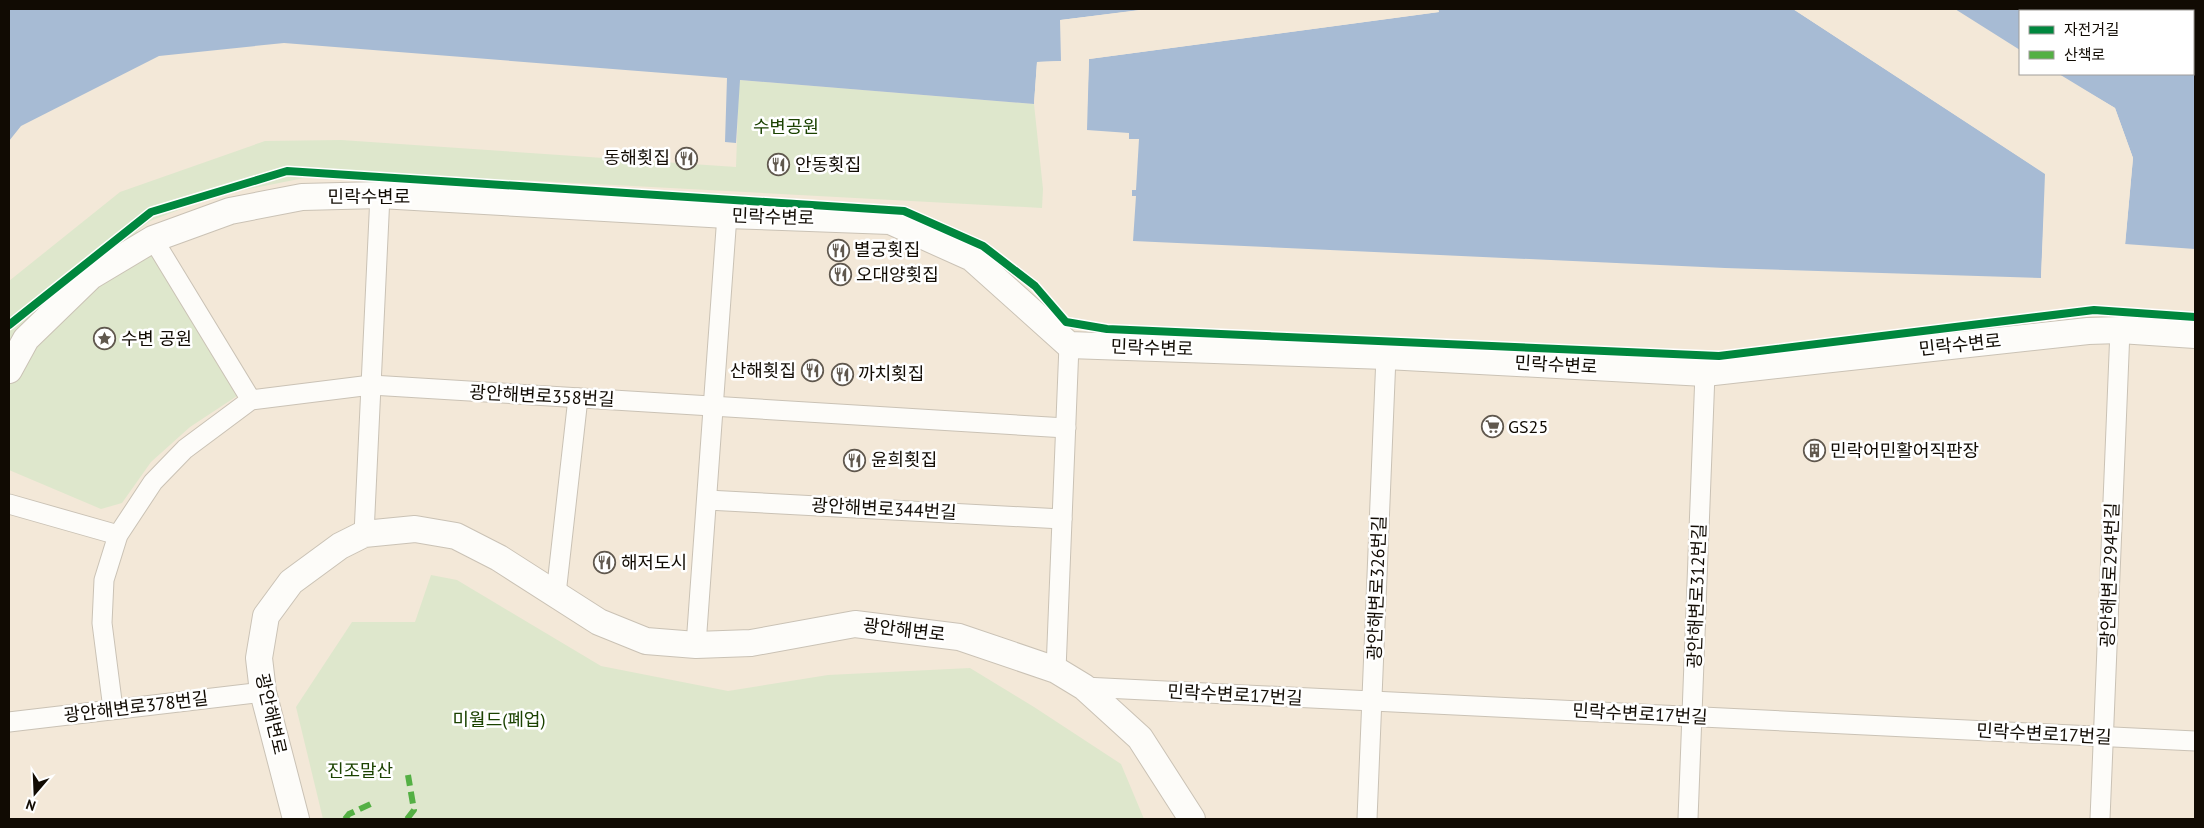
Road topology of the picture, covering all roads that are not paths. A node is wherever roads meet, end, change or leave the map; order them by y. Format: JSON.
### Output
{"nodes":[{"id":1,"x":380,"y":195,"type":"junction"},
{"id":2,"x":727,"y":215,"type":"junction"},
{"id":3,"x":153,"y":238,"type":"junction"},
{"id":4,"x":2120,"y":330,"type":"junction"},
{"id":5,"x":2195,"y":335,"type":"edge"},
{"id":6,"x":1069,"y":345,"type":"junction"},
{"id":7,"x":1386,"y":356,"type":"junction"},
{"id":8,"x":9,"y":370,"type":"edge"},
{"id":9,"x":1705,"y":373,"type":"junction"},
{"id":10,"x":371,"y":385,"type":"junction"},
{"id":11,"x":578,"y":398,"type":"junction"},
{"id":12,"x":251,"y":400,"type":"junction"},
{"id":13,"x":714,"y":406,"type":"junction"},
{"id":14,"x":1066,"y":428,"type":"junction"},
{"id":15,"x":707,"y":500,"type":"junction"},
{"id":16,"x":9,"y":504,"type":"edge"},
{"id":17,"x":1062,"y":519,"type":"junction"},
{"id":18,"x":364,"y":534,"type":"junction"},
{"id":19,"x":118,"y":535,"type":"junction"},
{"id":20,"x":556,"y":594,"type":"junction"},
{"id":21,"x":696,"y":645,"type":"junction"},
{"id":22,"x":1056,"y":670,"type":"junction"},
{"id":23,"x":1084,"y":687,"type":"junction"},
{"id":24,"x":263,"y":692,"type":"junction"},
{"id":25,"x":1372,"y":701,"type":"junction"},
{"id":26,"x":113,"y":710,"type":"junction"},
{"id":27,"x":1692,"y":717,"type":"junction"},
{"id":28,"x":9,"y":722,"type":"edge"},
{"id":29,"x":2103,"y":736,"type":"junction"},
{"id":30,"x":2195,"y":741,"type":"edge"},
{"id":31,"x":296,"y":819,"type":"edge"},
{"id":32,"x":1192,"y":819,"type":"edge"},
{"id":33,"x":1367,"y":819,"type":"edge"},
{"id":34,"x":1688,"y":819,"type":"edge"},
{"id":35,"x":2100,"y":819,"type":"edge"}],
"edges":[{"from":1,"to":2,"type":"street","name":"민락수변로"},
{"from":1,"to":3,"type":"street","name":"민락수변로"},
{"from":1,"to":10,"type":"street"},
{"from":2,"to":6,"type":"street","name":"민락수변로"},
{"from":2,"to":13,"type":"street"},
{"from":3,"to":8,"type":"street","name":"민락수변로"},
{"from":3,"to":12,"type":"street"},
{"from":4,"to":5,"type":"street","name":"민락수변로"},
{"from":4,"to":9,"type":"street","name":"민락수변로"},
{"from":4,"to":29,"type":"street","name":"광안해변로294번길"},
{"from":6,"to":7,"type":"street","name":"민락수변로"},
{"from":6,"to":14,"type":"street"},
{"from":7,"to":9,"type":"street","name":"민락수변로"},
{"from":7,"to":25,"type":"street","name":"광안해변로326번길"},
{"from":9,"to":27,"type":"street","name":"광안해변로312번길"},
{"from":10,"to":11,"type":"street","name":"광안해변로358번길"},
{"from":10,"to":12,"type":"street","name":"광안해변로358번길"},
{"from":10,"to":18,"type":"street"},
{"from":11,"to":13,"type":"street","name":"광안해변로358번길"},
{"from":11,"to":20,"type":"street"},
{"from":12,"to":19,"type":"street"},
{"from":13,"to":14,"type":"street"},
{"from":13,"to":15,"type":"street"},
{"from":14,"to":17,"type":"street"},
{"from":15,"to":17,"type":"street","name":"광안해변로344번길"},
{"from":15,"to":21,"type":"street"},
{"from":16,"to":19,"type":"street"},
{"from":17,"to":22,"type":"street"},
{"from":18,"to":20,"type":"street","name":"광안해변로"},
{"from":18,"to":24,"type":"street","name":"광안해변로"},
{"from":19,"to":26,"type":"street"},
{"from":20,"to":21,"type":"street","name":"광안해변로"},
{"from":21,"to":22,"type":"street","name":"광안해변로"},
{"from":22,"to":23,"type":"street","name":"광안해변로"},
{"from":23,"to":25,"type":"street","name":"민락수변로17번길"},
{"from":23,"to":32,"type":"street","name":"광안해변로"},
{"from":24,"to":26,"type":"street","name":"광안해변로378번길"},
{"from":24,"to":31,"type":"street","name":"광안해변로"},
{"from":25,"to":27,"type":"street","name":"민락수변로17번길"},
{"from":25,"to":33,"type":"street","name":"광안해변로326번길"},
{"from":26,"to":28,"type":"street","name":"광안해변로378번길"},
{"from":27,"to":29,"type":"street","name":"민락수변로17번길"},
{"from":27,"to":34,"type":"street","name":"광안해변로312번길"},
{"from":29,"to":30,"type":"street","name":"민락수변로17번길"},
{"from":29,"to":35,"type":"street","name":"광안해변로294번길"}]}
